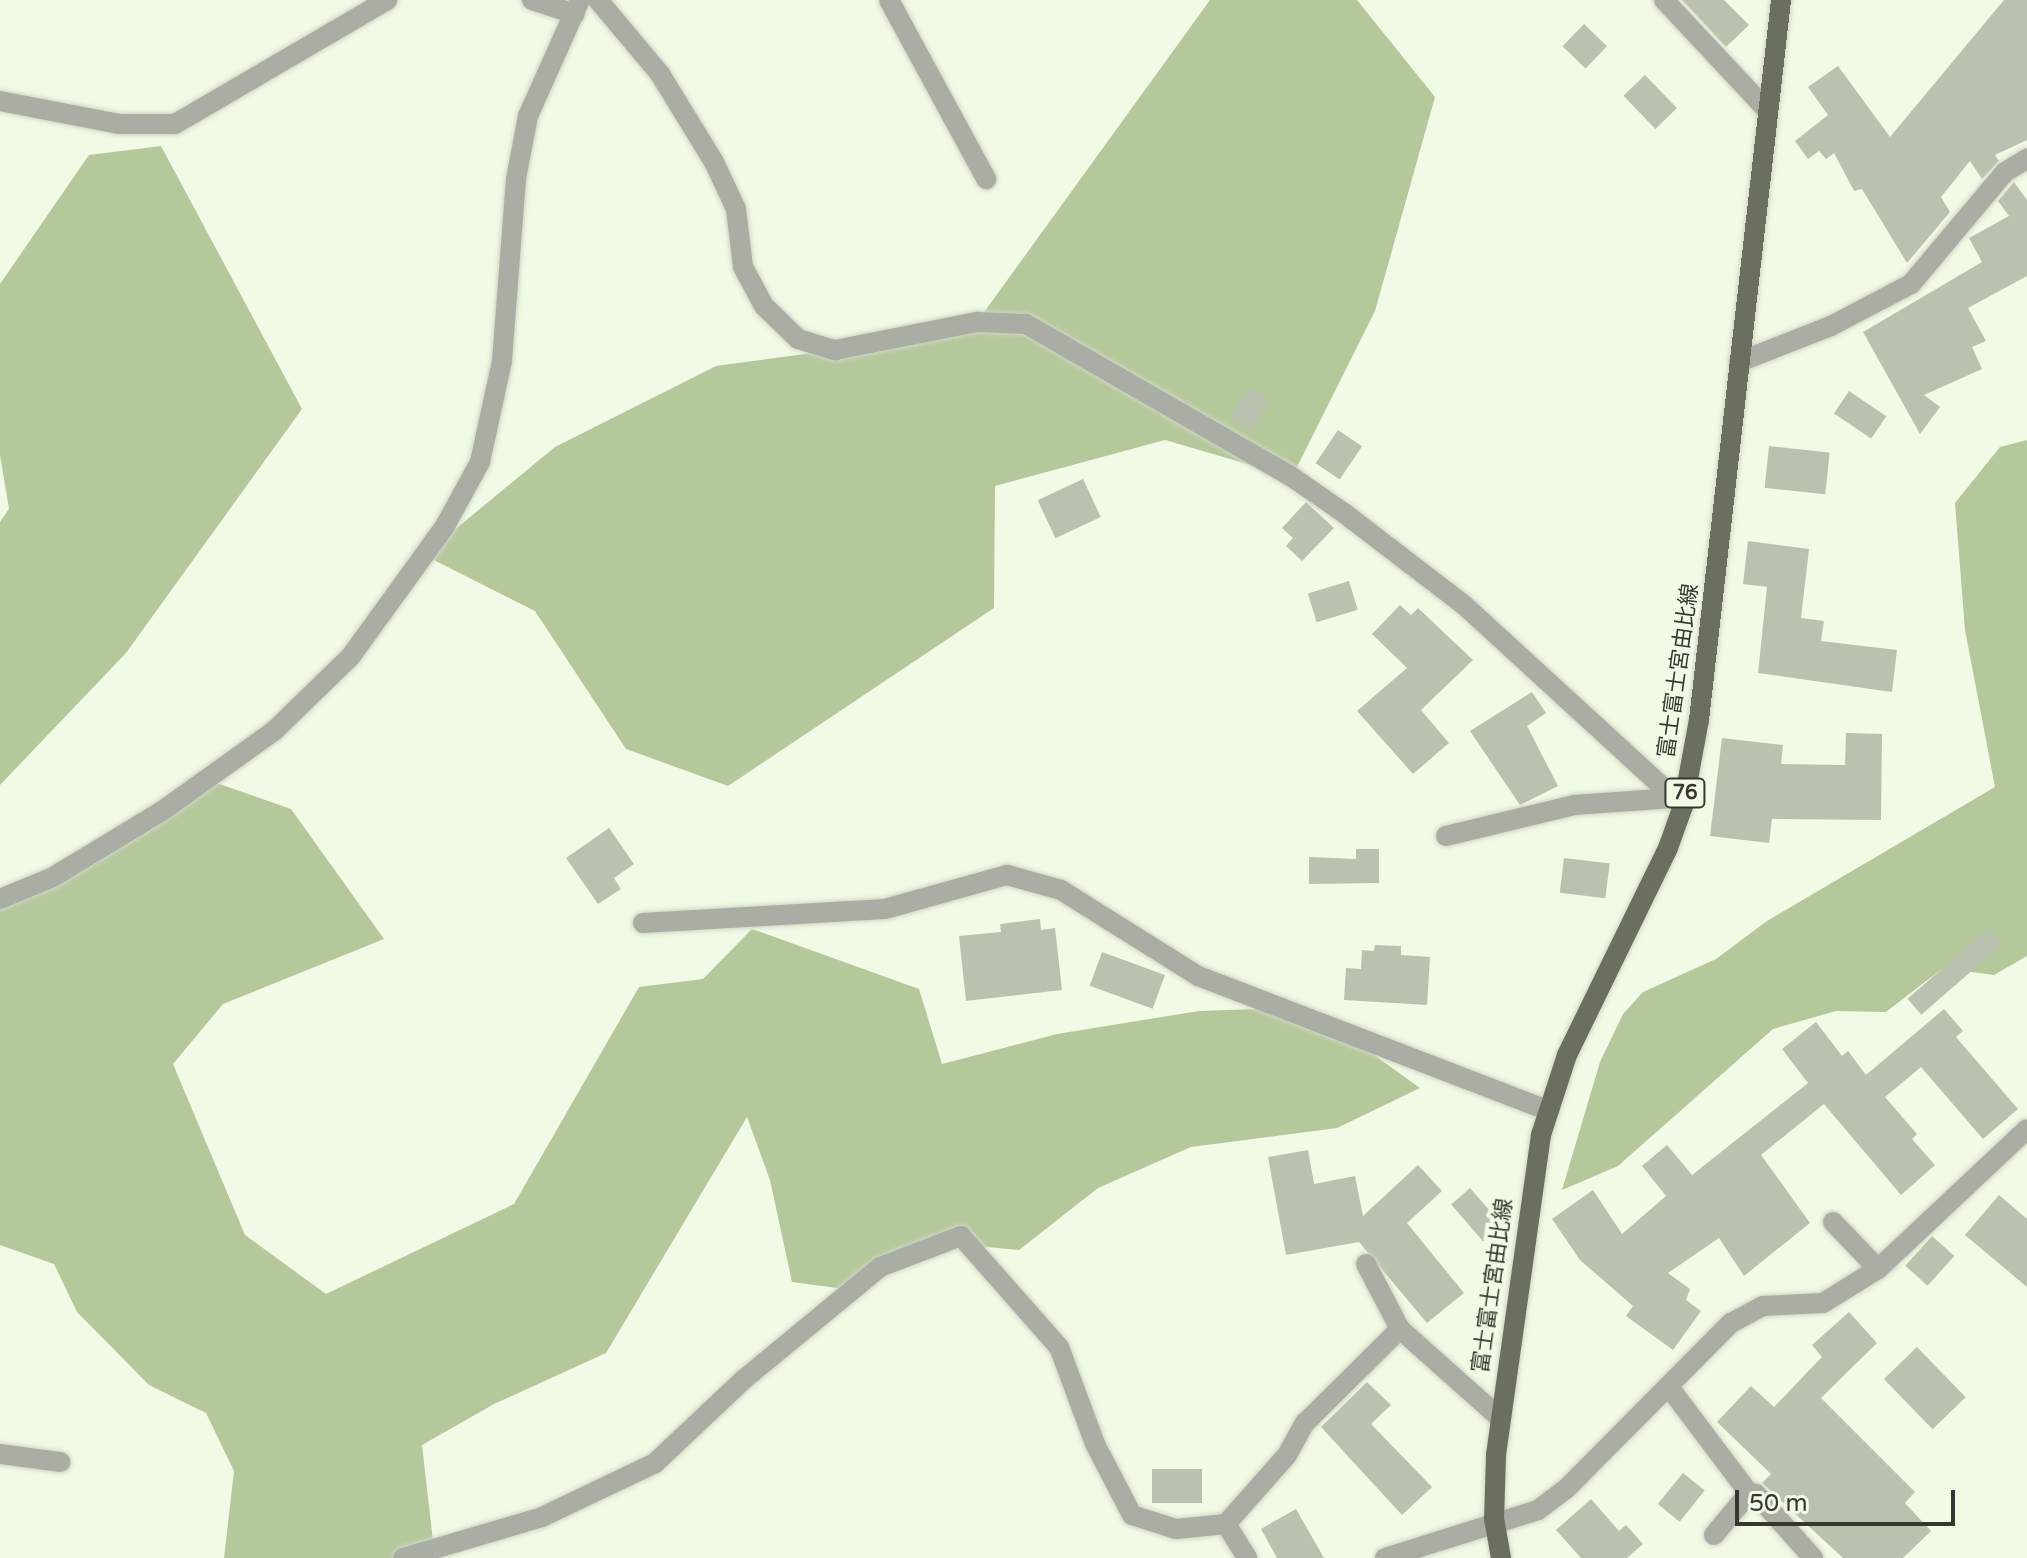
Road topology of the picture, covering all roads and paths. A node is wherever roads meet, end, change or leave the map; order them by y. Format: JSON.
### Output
{"nodes":[{"id":1,"x":387,"y":0,"type":"edge"},
{"id":2,"x":532,"y":0,"type":"edge"},
{"id":3,"x":598,"y":0,"type":"edge"},
{"id":4,"x":889,"y":0,"type":"edge"},
{"id":5,"x":1664,"y":0,"type":"edge"},
{"id":6,"x":1781,"y":0,"type":"edge"},
{"id":7,"x":577,"y":7,"type":"edge"},
{"id":8,"x":0,"y":101,"type":"edge"},
{"id":9,"x":1768,"y":111,"type":"junction"},
{"id":10,"x":2027,"y":159,"type":"edge"},
{"id":11,"x":986,"y":179,"type":"dead end"},
{"id":12,"x":1739,"y":362,"type":"junction"},
{"id":13,"x":1679,"y":802,"type":"junction"},
{"id":14,"x":1446,"y":836,"type":"dead end"},
{"id":15,"x":0,"y":899,"type":"edge"},
{"id":16,"x":643,"y":923,"type":"dead end"},
{"id":17,"x":1549,"y":1111,"type":"junction"},
{"id":18,"x":2027,"y":1129,"type":"edge"},
{"id":19,"x":1833,"y":1222,"type":"dead end"},
{"id":20,"x":1366,"y":1264,"type":"dead end"},
{"id":21,"x":1878,"y":1269,"type":"junction"},
{"id":22,"x":1400,"y":1329,"type":"junction"},
{"id":23,"x":1669,"y":1387,"type":"junction"},
{"id":24,"x":1500,"y":1418,"type":"junction"},
{"id":25,"x":0,"y":1454,"type":"edge"},
{"id":26,"x":60,"y":1462,"type":"dead end"},
{"id":27,"x":1749,"y":1493,"type":"junction"},
{"id":28,"x":1494,"y":1520,"type":"junction"},
{"id":29,"x":1226,"y":1524,"type":"junction"},
{"id":30,"x":1714,"y":1535,"type":"dead end"},
{"id":31,"x":403,"y":1558,"type":"edge"},
{"id":32,"x":1247,"y":1558,"type":"edge"},
{"id":33,"x":1385,"y":1558,"type":"edge"},
{"id":34,"x":1501,"y":1558,"type":"edge"},
{"id":35,"x":1813,"y":1558,"type":"edge"}],
"edges":[{"from":1,"to":8,"type":"street"},
{"from":2,"to":7,"type":"street"},
{"from":3,"to":13,"type":"street"},
{"from":4,"to":11,"type":"street"},
{"from":5,"to":9,"type":"street"},
{"from":6,"to":9,"type":"main road","name":"富士富士宮由比線","number":"76"},
{"from":7,"to":15,"type":"street"},
{"from":9,"to":12,"type":"main road","name":"富士富士宮由比線","number":"76"},
{"from":10,"to":12,"type":"street"},
{"from":12,"to":13,"type":"main road","name":"富士富士宮由比線","number":"76"},
{"from":13,"to":14,"type":"street"},
{"from":13,"to":17,"type":"main road","name":"富士富士宮由比線","number":"76"},
{"from":16,"to":17,"type":"street"},
{"from":17,"to":24,"type":"main road","name":"富士富士宮由比線","number":"76"},
{"from":18,"to":21,"type":"street"},
{"from":19,"to":21,"type":"street"},
{"from":20,"to":22,"type":"street"},
{"from":21,"to":23,"type":"street"},
{"from":22,"to":24,"type":"street"},
{"from":22,"to":29,"type":"street"},
{"from":23,"to":27,"type":"street"},
{"from":23,"to":28,"type":"street"},
{"from":24,"to":28,"type":"main road","name":"富士富士宮由比線","number":"76"},
{"from":25,"to":26,"type":"street"},
{"from":27,"to":30,"type":"street"},
{"from":27,"to":35,"type":"street"},
{"from":28,"to":33,"type":"street"},
{"from":28,"to":34,"type":"main road","name":"富士富士宮由比線","number":"76"},
{"from":29,"to":31,"type":"street"},
{"from":29,"to":32,"type":"street"}]}
